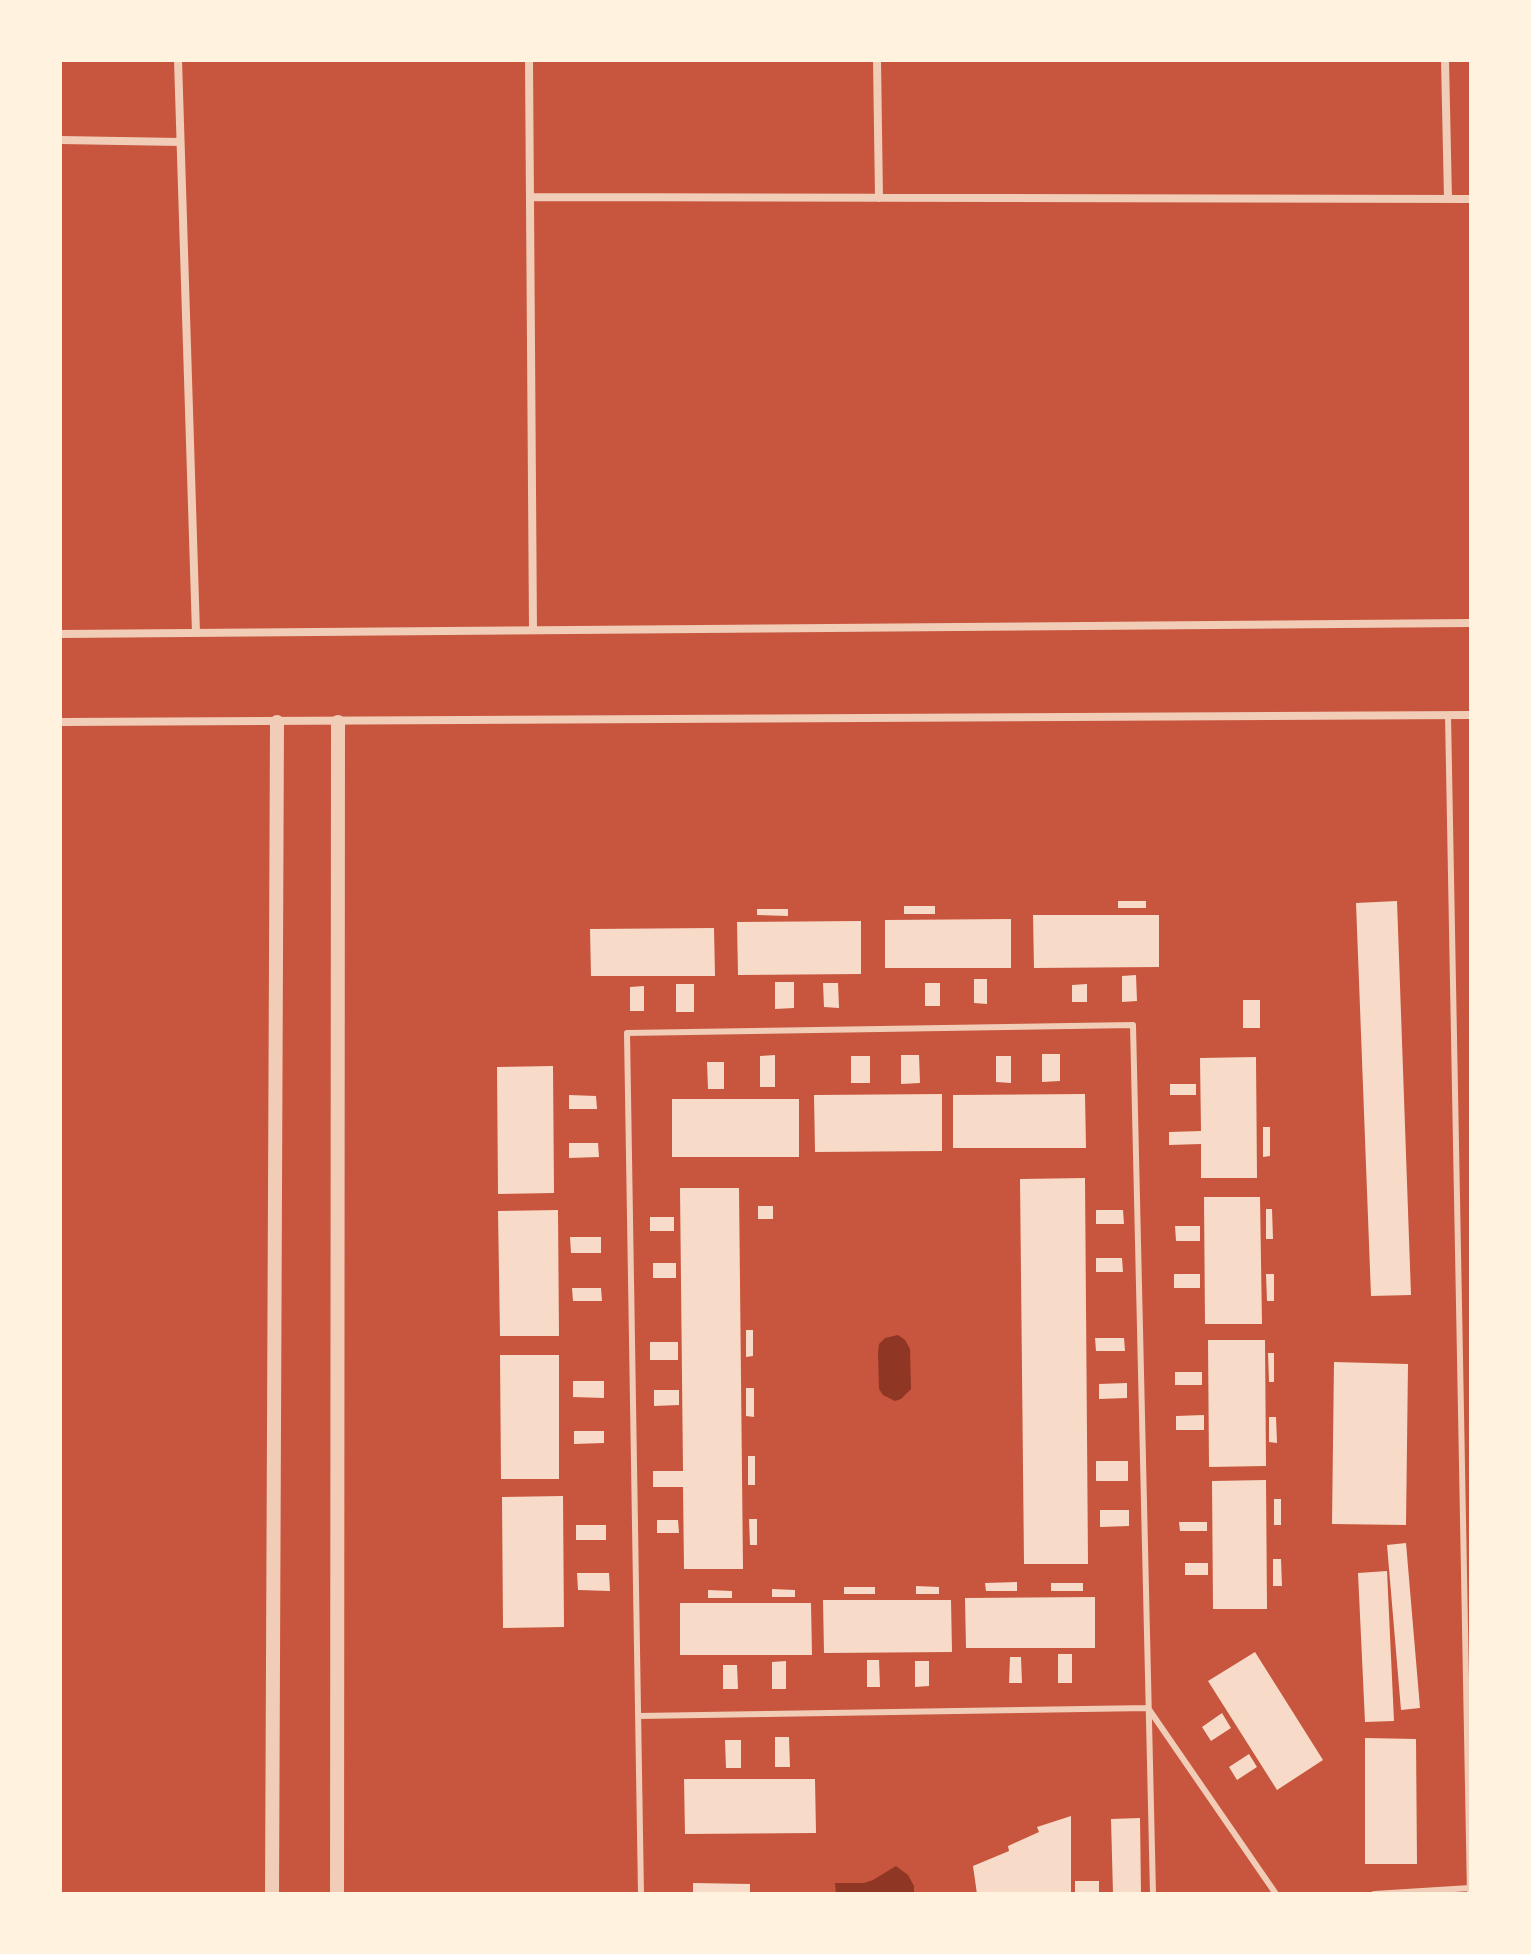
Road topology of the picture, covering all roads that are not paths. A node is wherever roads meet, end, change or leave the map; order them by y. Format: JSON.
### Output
{"nodes":[{"id":1,"x":178,"y":60,"type":"edge"},
{"id":2,"x":529,"y":60,"type":"edge"},
{"id":3,"x":877,"y":60,"type":"edge"},
{"id":4,"x":1445,"y":60,"type":"edge"},
{"id":5,"x":60,"y":140,"type":"edge"},
{"id":6,"x":180,"y":142,"type":"junction"},
{"id":7,"x":530,"y":197,"type":"junction"},
{"id":8,"x":879,"y":198,"type":"junction"},
{"id":9,"x":1448,"y":199,"type":"junction"},
{"id":10,"x":1471,"y":199,"type":"edge"},
{"id":11,"x":1471,"y":623,"type":"edge"},
{"id":12,"x":533,"y":630,"type":"junction"},
{"id":13,"x":196,"y":633,"type":"junction"},
{"id":14,"x":60,"y":634,"type":"edge"},
{"id":15,"x":1448,"y":715,"type":"junction"},
{"id":16,"x":1471,"y":715,"type":"edge"},
{"id":17,"x":60,"y":722,"type":"edge"},
{"id":18,"x":277,"y":722,"type":"junction"},
{"id":19,"x":338,"y":722,"type":"junction"},
{"id":20,"x":1148,"y":1708,"type":"junction"},
{"id":21,"x":638,"y":1716,"type":"junction"},
{"id":22,"x":1470,"y":1891,"type":"edge"},
{"id":23,"x":272,"y":1894,"type":"edge"},
{"id":24,"x":337,"y":1894,"type":"edge"},
{"id":25,"x":641,"y":1894,"type":"edge"},
{"id":26,"x":1153,"y":1894,"type":"edge"},
{"id":27,"x":1276,"y":1894,"type":"edge"},
{"id":28,"x":1374,"y":1894,"type":"edge"}],
"edges":[{"from":1,"to":6,"type":"street"},
{"from":2,"to":7,"type":"street"},
{"from":3,"to":8,"type":"street"},
{"from":4,"to":9,"type":"street"},
{"from":5,"to":6,"type":"street"},
{"from":6,"to":13,"type":"street"},
{"from":7,"to":8,"type":"street"},
{"from":7,"to":12,"type":"street"},
{"from":8,"to":9,"type":"street"},
{"from":9,"to":10,"type":"street"},
{"from":11,"to":12,"type":"street"},
{"from":12,"to":13,"type":"street"},
{"from":13,"to":14,"type":"street"},
{"from":15,"to":16,"type":"street"},
{"from":15,"to":19,"type":"street"},
{"from":15,"to":22,"type":"lane"},
{"from":17,"to":18,"type":"street"},
{"from":18,"to":19,"type":"street"},
{"from":18,"to":23,"type":"street"},
{"from":19,"to":24,"type":"street"},
{"from":20,"to":21,"type":"lane"},
{"from":20,"to":21,"type":"lane"},
{"from":20,"to":26,"type":"lane"},
{"from":20,"to":27,"type":"lane"},
{"from":21,"to":25,"type":"lane"},
{"from":22,"to":28,"type":"lane"}]}
